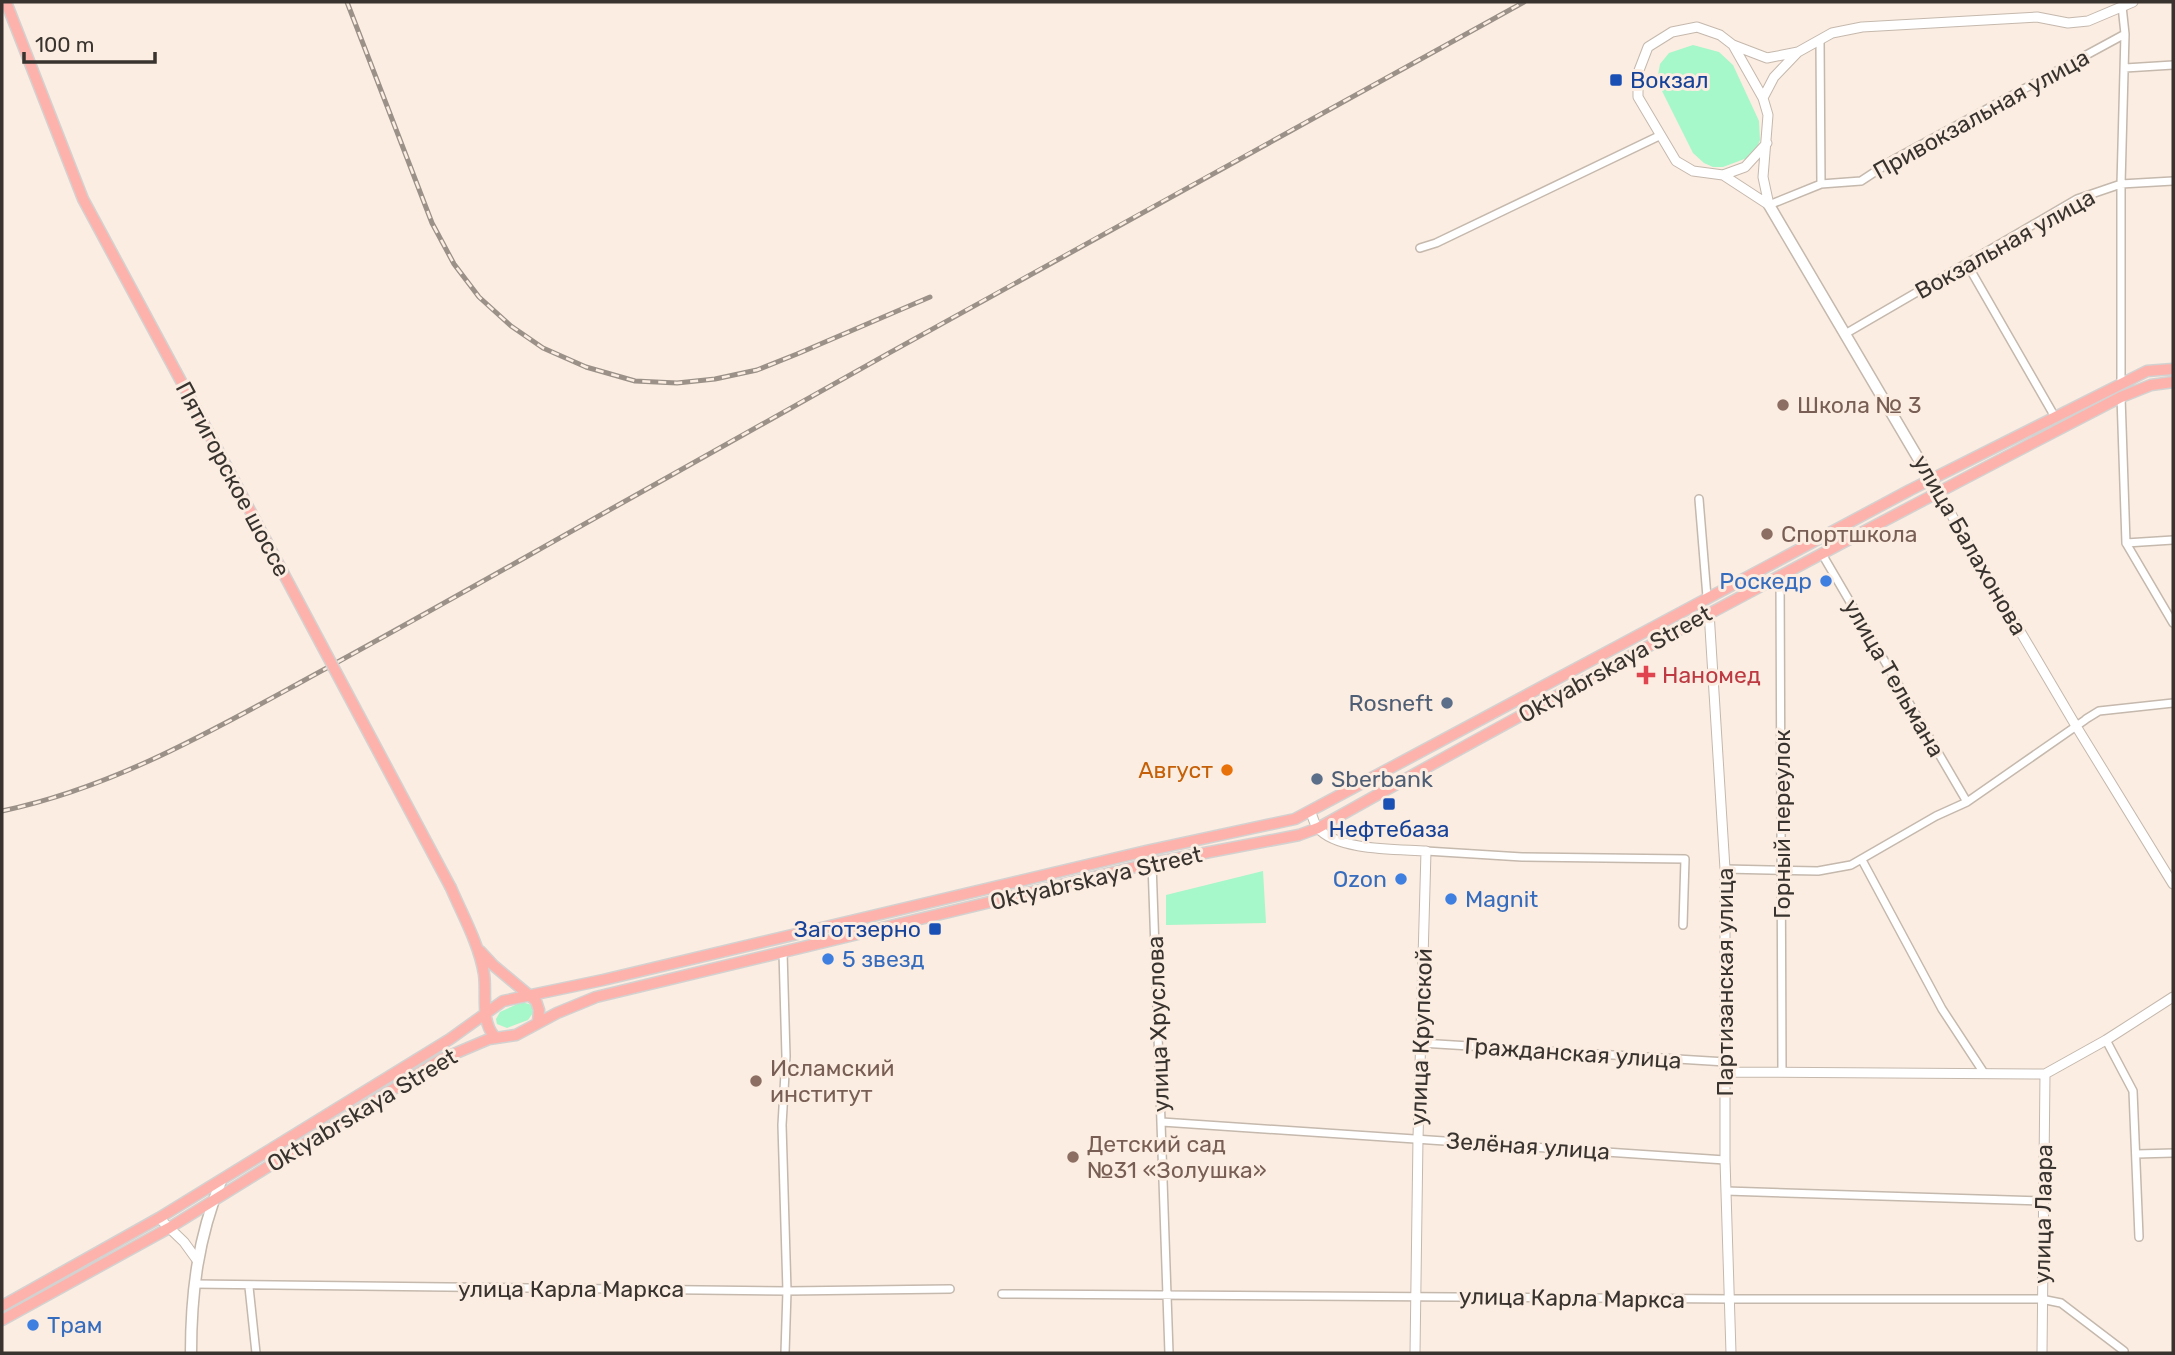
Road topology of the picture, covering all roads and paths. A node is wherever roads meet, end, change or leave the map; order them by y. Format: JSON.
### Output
{"nodes":[{"id":1,"x":6,"y":2,"type":"edge"},
{"id":2,"x":2133,"y":2,"type":"edge"},
{"id":3,"x":2122,"y":6,"type":"junction"},
{"id":4,"x":2125,"y":34,"type":"junction"},
{"id":5,"x":1820,"y":41,"type":"junction"},
{"id":6,"x":1733,"y":45,"type":"junction"},
{"id":7,"x":1798,"y":52,"type":"junction"},
{"id":8,"x":2173,"y":65,"type":"edge"},
{"id":9,"x":2125,"y":68,"type":"junction"},
{"id":10,"x":1763,"y":98,"type":"junction"},
{"id":11,"x":1659,"y":136,"type":"junction"},
{"id":12,"x":1767,"y":143,"type":"junction"},
{"id":13,"x":1723,"y":175,"type":"junction"},
{"id":14,"x":2173,"y":181,"type":"edge"},
{"id":15,"x":1821,"y":184,"type":"junction"},
{"id":16,"x":2121,"y":184,"type":"junction"},
{"id":17,"x":1769,"y":205,"type":"junction"},
{"id":18,"x":1420,"y":248,"type":"dead end"},
{"id":19,"x":1967,"y":264,"type":"junction"},
{"id":20,"x":1845,"y":334,"type":"junction"},
{"id":21,"x":2173,"y":369,"type":"edge"},
{"id":22,"x":2173,"y":383,"type":"edge"},
{"id":23,"x":2121,"y":384,"type":"junction"},
{"id":24,"x":2121,"y":397,"type":"junction"},
{"id":25,"x":2055,"y":417,"type":"junction"},
{"id":26,"x":1931,"y":479,"type":"junction"},
{"id":27,"x":1938,"y":492,"type":"junction"},
{"id":28,"x":1699,"y":499,"type":"dead end"},
{"id":29,"x":2173,"y":540,"type":"edge"},
{"id":30,"x":2126,"y":543,"type":"junction"},
{"id":31,"x":1822,"y":554,"type":"junction"},
{"id":32,"x":1780,"y":576,"type":"junction"},
{"id":33,"x":1707,"y":597,"type":"junction"},
{"id":34,"x":1709,"y":612,"type":"junction"},
{"id":35,"x":2173,"y":623,"type":"edge"},
{"id":36,"x":2173,"y":703,"type":"edge"},
{"id":37,"x":2076,"y":726,"type":"junction"},
{"id":38,"x":1967,"y":802,"type":"junction"},
{"id":39,"x":1311,"y":813,"type":"junction"},
{"id":40,"x":1318,"y":828,"type":"junction"},
{"id":41,"x":1426,"y":851,"type":"junction"},
{"id":42,"x":1862,"y":860,"type":"junction"},
{"id":43,"x":1152,"y":863,"type":"junction"},
{"id":44,"x":1725,"y":869,"type":"junction"},
{"id":45,"x":1782,"y":871,"type":"junction"},
{"id":46,"x":2173,"y":884,"type":"edge"},
{"id":47,"x":1683,"y":925,"type":"dead end"},
{"id":48,"x":478,"y":949,"type":"junction"},
{"id":49,"x":783,"y":952,"type":"junction"},
{"id":50,"x":528,"y":996,"type":"junction"},
{"id":51,"x":2173,"y":997,"type":"edge"},
{"id":52,"x":486,"y":1013,"type":"junction"},
{"id":53,"x":538,"y":1022,"type":"junction"},
{"id":54,"x":495,"y":1037,"type":"junction"},
{"id":55,"x":2106,"y":1040,"type":"junction"},
{"id":56,"x":1421,"y":1043,"type":"junction"},
{"id":57,"x":1726,"y":1067,"type":"junction"},
{"id":58,"x":1782,"y":1072,"type":"junction"},
{"id":59,"x":1984,"y":1073,"type":"junction"},
{"id":60,"x":2045,"y":1074,"type":"junction"},
{"id":61,"x":1162,"y":1122,"type":"junction"},
{"id":62,"x":1418,"y":1138,"type":"junction"},
{"id":63,"x":2173,"y":1153,"type":"edge"},
{"id":64,"x":2137,"y":1154,"type":"junction"},
{"id":65,"x":1725,"y":1160,"type":"junction"},
{"id":66,"x":222,"y":1181,"type":"junction"},
{"id":67,"x":1726,"y":1191,"type":"junction"},
{"id":68,"x":2042,"y":1201,"type":"junction"},
{"id":69,"x":213,"y":1202,"type":"junction"},
{"id":70,"x":159,"y":1218,"type":"junction"},
{"id":71,"x":169,"y":1228,"type":"junction"},
{"id":72,"x":2139,"y":1237,"type":"dead end"},
{"id":73,"x":197,"y":1260,"type":"junction"},
{"id":74,"x":193,"y":1284,"type":"junction"},
{"id":75,"x":249,"y":1287,"type":"junction"},
{"id":76,"x":950,"y":1289,"type":"dead end"},
{"id":77,"x":787,"y":1291,"type":"junction"},
{"id":78,"x":1002,"y":1294,"type":"dead end"},
{"id":79,"x":1168,"y":1295,"type":"junction"},
{"id":80,"x":1416,"y":1296,"type":"junction"},
{"id":81,"x":1730,"y":1299,"type":"junction"},
{"id":82,"x":2041,"y":1299,"type":"junction"},
{"id":83,"x":2,"y":1306,"type":"edge"},
{"id":84,"x":2,"y":1320,"type":"edge"},
{"id":85,"x":2124,"y":1352,"type":"edge"},
{"id":86,"x":191,"y":1353,"type":"edge"},
{"id":87,"x":256,"y":1353,"type":"edge"},
{"id":88,"x":785,"y":1353,"type":"edge"},
{"id":89,"x":1169,"y":1353,"type":"edge"},
{"id":90,"x":1415,"y":1353,"type":"edge"},
{"id":91,"x":1731,"y":1353,"type":"edge"},
{"id":92,"x":2042,"y":1353,"type":"edge"}],
"edges":[{"from":1,"to":48,"type":"main road","name":"Пятигорское шоссе","bridge":true},
{"from":2,"to":3,"type":"street","name":"Привокзальная улица"},
{"from":3,"to":4,"type":"street"},
{"from":3,"to":5,"type":"street","name":"Привокзальная улица"},
{"from":4,"to":9,"type":"street"},
{"from":4,"to":15,"type":"street","name":"Привокзальная улица"},
{"from":5,"to":7,"type":"street","name":"Привокзальная улица"},
{"from":5,"to":15,"type":"street"},
{"from":6,"to":7,"type":"street","name":"Привокзальная улица"},
{"from":6,"to":10,"type":"street","name":"улица Балахонова"},
{"from":6,"to":11,"type":"street","name":"улица Балахонова"},
{"from":7,"to":10,"type":"street","name":"Привокзальная улица"},
{"from":8,"to":9,"type":"street"},
{"from":9,"to":16,"type":"street"},
{"from":10,"to":12,"type":"street","name":"улица Балахонова"},
{"from":11,"to":13,"type":"street","name":"улица Балахонова"},
{"from":11,"to":18,"type":"street"},
{"from":12,"to":13,"type":"street"},
{"from":12,"to":17,"type":"street","name":"улица Балахонова"},
{"from":13,"to":17,"type":"street","name":"улица Балахонова"},
{"from":14,"to":16,"type":"street","name":"Вокзальная улица"},
{"from":15,"to":17,"type":"street","name":"Привокзальная улица"},
{"from":16,"to":19,"type":"street","name":"Вокзальная улица"},
{"from":16,"to":23,"type":"street"},
{"from":17,"to":20,"type":"main road","name":"улица Балахонова"},
{"from":19,"to":20,"type":"street","name":"Вокзальная улица"},
{"from":19,"to":25,"type":"street"},
{"from":20,"to":26,"type":"main road","name":"улица Балахонова"},
{"from":21,"to":23,"type":"main road","name":"Oktyabrskaya Street"},
{"from":22,"to":24,"type":"main road","name":"Oktyabrskaya Street"},
{"from":23,"to":25,"type":"main road","name":"Oktyabrskaya Street"},
{"from":24,"to":27,"type":"main road","name":"Oktyabrskaya Street"},
{"from":24,"to":30,"type":"street"},
{"from":25,"to":26,"type":"main road","name":"Oktyabrskaya Street"},
{"from":26,"to":27,"type":"main road","name":"улица Балахонова"},
{"from":26,"to":33,"type":"main road","name":"Oktyabrskaya Street"},
{"from":27,"to":31,"type":"main road","name":"Oktyabrskaya Street"},
{"from":27,"to":37,"type":"street","name":"улица Балахонова"},
{"from":28,"to":33,"type":"street"},
{"from":29,"to":30,"type":"street"},
{"from":30,"to":35,"type":"street"},
{"from":31,"to":32,"type":"main road","name":"Oktyabrskaya Street"},
{"from":31,"to":38,"type":"street","name":"улица Тельмана"},
{"from":32,"to":34,"type":"main road","name":"Oktyabrskaya Street"},
{"from":32,"to":45,"type":"street","name":"Горный переулок"},
{"from":33,"to":39,"type":"main road","name":"Oktyabrskaya Street"},
{"from":34,"to":40,"type":"main road","name":"Oktyabrskaya Street"},
{"from":34,"to":44,"type":"street","name":"Партизанская улица"},
{"from":36,"to":37,"type":"street"},
{"from":37,"to":38,"type":"street"},
{"from":37,"to":46,"type":"street","name":"улица Балахонова"},
{"from":38,"to":42,"type":"street"},
{"from":39,"to":40,"type":"street"},
{"from":39,"to":50,"type":"main road","name":"Oktyabrskaya Street"},
{"from":40,"to":41,"type":"street"},
{"from":40,"to":43,"type":"main road","name":"Oktyabrskaya Street"},
{"from":41,"to":47,"type":"street"},
{"from":41,"to":56,"type":"street","name":"улица Крупской"},
{"from":42,"to":45,"type":"street"},
{"from":42,"to":59,"type":"street"},
{"from":43,"to":49,"type":"main road","name":"Oktyabrskaya Street"},
{"from":43,"to":61,"type":"street","name":"улица Хруслова"},
{"from":44,"to":45,"type":"street"},
{"from":44,"to":57,"type":"street","name":"Партизанская улица"},
{"from":45,"to":58,"type":"street","name":"Горный переулок"},
{"from":48,"to":50,"type":"main road","name":"Пятигорское шоссе"},
{"from":48,"to":52,"type":"main road","name":"Пятигорское шоссе"},
{"from":49,"to":53,"type":"main road","name":"Oktyabrskaya Street"},
{"from":49,"to":77,"type":"street"},
{"from":50,"to":52,"type":"main road"},
{"from":50,"to":53,"type":"main road","name":"Пятигорское шоссе"},
{"from":51,"to":55,"type":"street"},
{"from":52,"to":54,"type":"main road","name":"Пятигорское шоссе"},
{"from":52,"to":66,"type":"main road"},
{"from":53,"to":54,"type":"main road","name":"Oktyabrskaya Street"},
{"from":54,"to":69,"type":"main road","name":"Oktyabrskaya Street"},
{"from":55,"to":60,"type":"street"},
{"from":55,"to":64,"type":"street"},
{"from":56,"to":57,"type":"street","name":"Гражданская улица"},
{"from":56,"to":62,"type":"street","name":"улица Крупской"},
{"from":57,"to":58,"type":"street","name":"Гражданская улица"},
{"from":57,"to":65,"type":"street","name":"Партизанская улица"},
{"from":58,"to":59,"type":"street","name":"Гражданская улица"},
{"from":59,"to":60,"type":"street","name":"Гражданская улица"},
{"from":60,"to":68,"type":"street","name":"улица Лаара"},
{"from":61,"to":62,"type":"street","name":"Зелёная улица"},
{"from":61,"to":79,"type":"street","name":"улица Хруслова"},
{"from":62,"to":65,"type":"street","name":"Зелёная улица"},
{"from":62,"to":80,"type":"street","name":"улица Крупской"},
{"from":63,"to":64,"type":"street"},
{"from":64,"to":72,"type":"street"},
{"from":65,"to":67,"type":"street","name":"Партизанская улица"},
{"from":66,"to":69,"type":"main road"},
{"from":66,"to":70,"type":"main road"},
{"from":67,"to":68,"type":"street"},
{"from":67,"to":81,"type":"street","name":"Партизанская улица"},
{"from":68,"to":82,"type":"street","name":"улица Лаара"},
{"from":69,"to":71,"type":"main road","name":"Oktyabrskaya Street"},
{"from":69,"to":73,"type":"main road"},
{"from":70,"to":71,"type":"street"},
{"from":70,"to":83,"type":"main road"},
{"from":71,"to":73,"type":"street"},
{"from":71,"to":84,"type":"main road","name":"Oktyabrskaya Street"},
{"from":73,"to":74,"type":"main road"},
{"from":74,"to":75,"type":"street","name":"улица Карла Маркса"},
{"from":74,"to":86,"type":"main road"},
{"from":75,"to":77,"type":"street","name":"улица Карла Маркса"},
{"from":75,"to":87,"type":"street"},
{"from":76,"to":77,"type":"street","name":"улица Карла Маркса"},
{"from":77,"to":88,"type":"street"},
{"from":78,"to":79,"type":"street","name":"улица Карла Маркса"},
{"from":79,"to":80,"type":"street","name":"улица Карла Маркса"},
{"from":79,"to":89,"type":"street","name":"улица Хруслова"},
{"from":80,"to":81,"type":"street","name":"улица Карла Маркса"},
{"from":80,"to":90,"type":"street","name":"улица Крупской"},
{"from":81,"to":82,"type":"street","name":"улица Карла Маркса"},
{"from":81,"to":91,"type":"street","name":"Партизанская улица"},
{"from":82,"to":85,"type":"street","name":"улица Карла Маркса"},
{"from":82,"to":92,"type":"street","name":"улица Лаара"}]}
